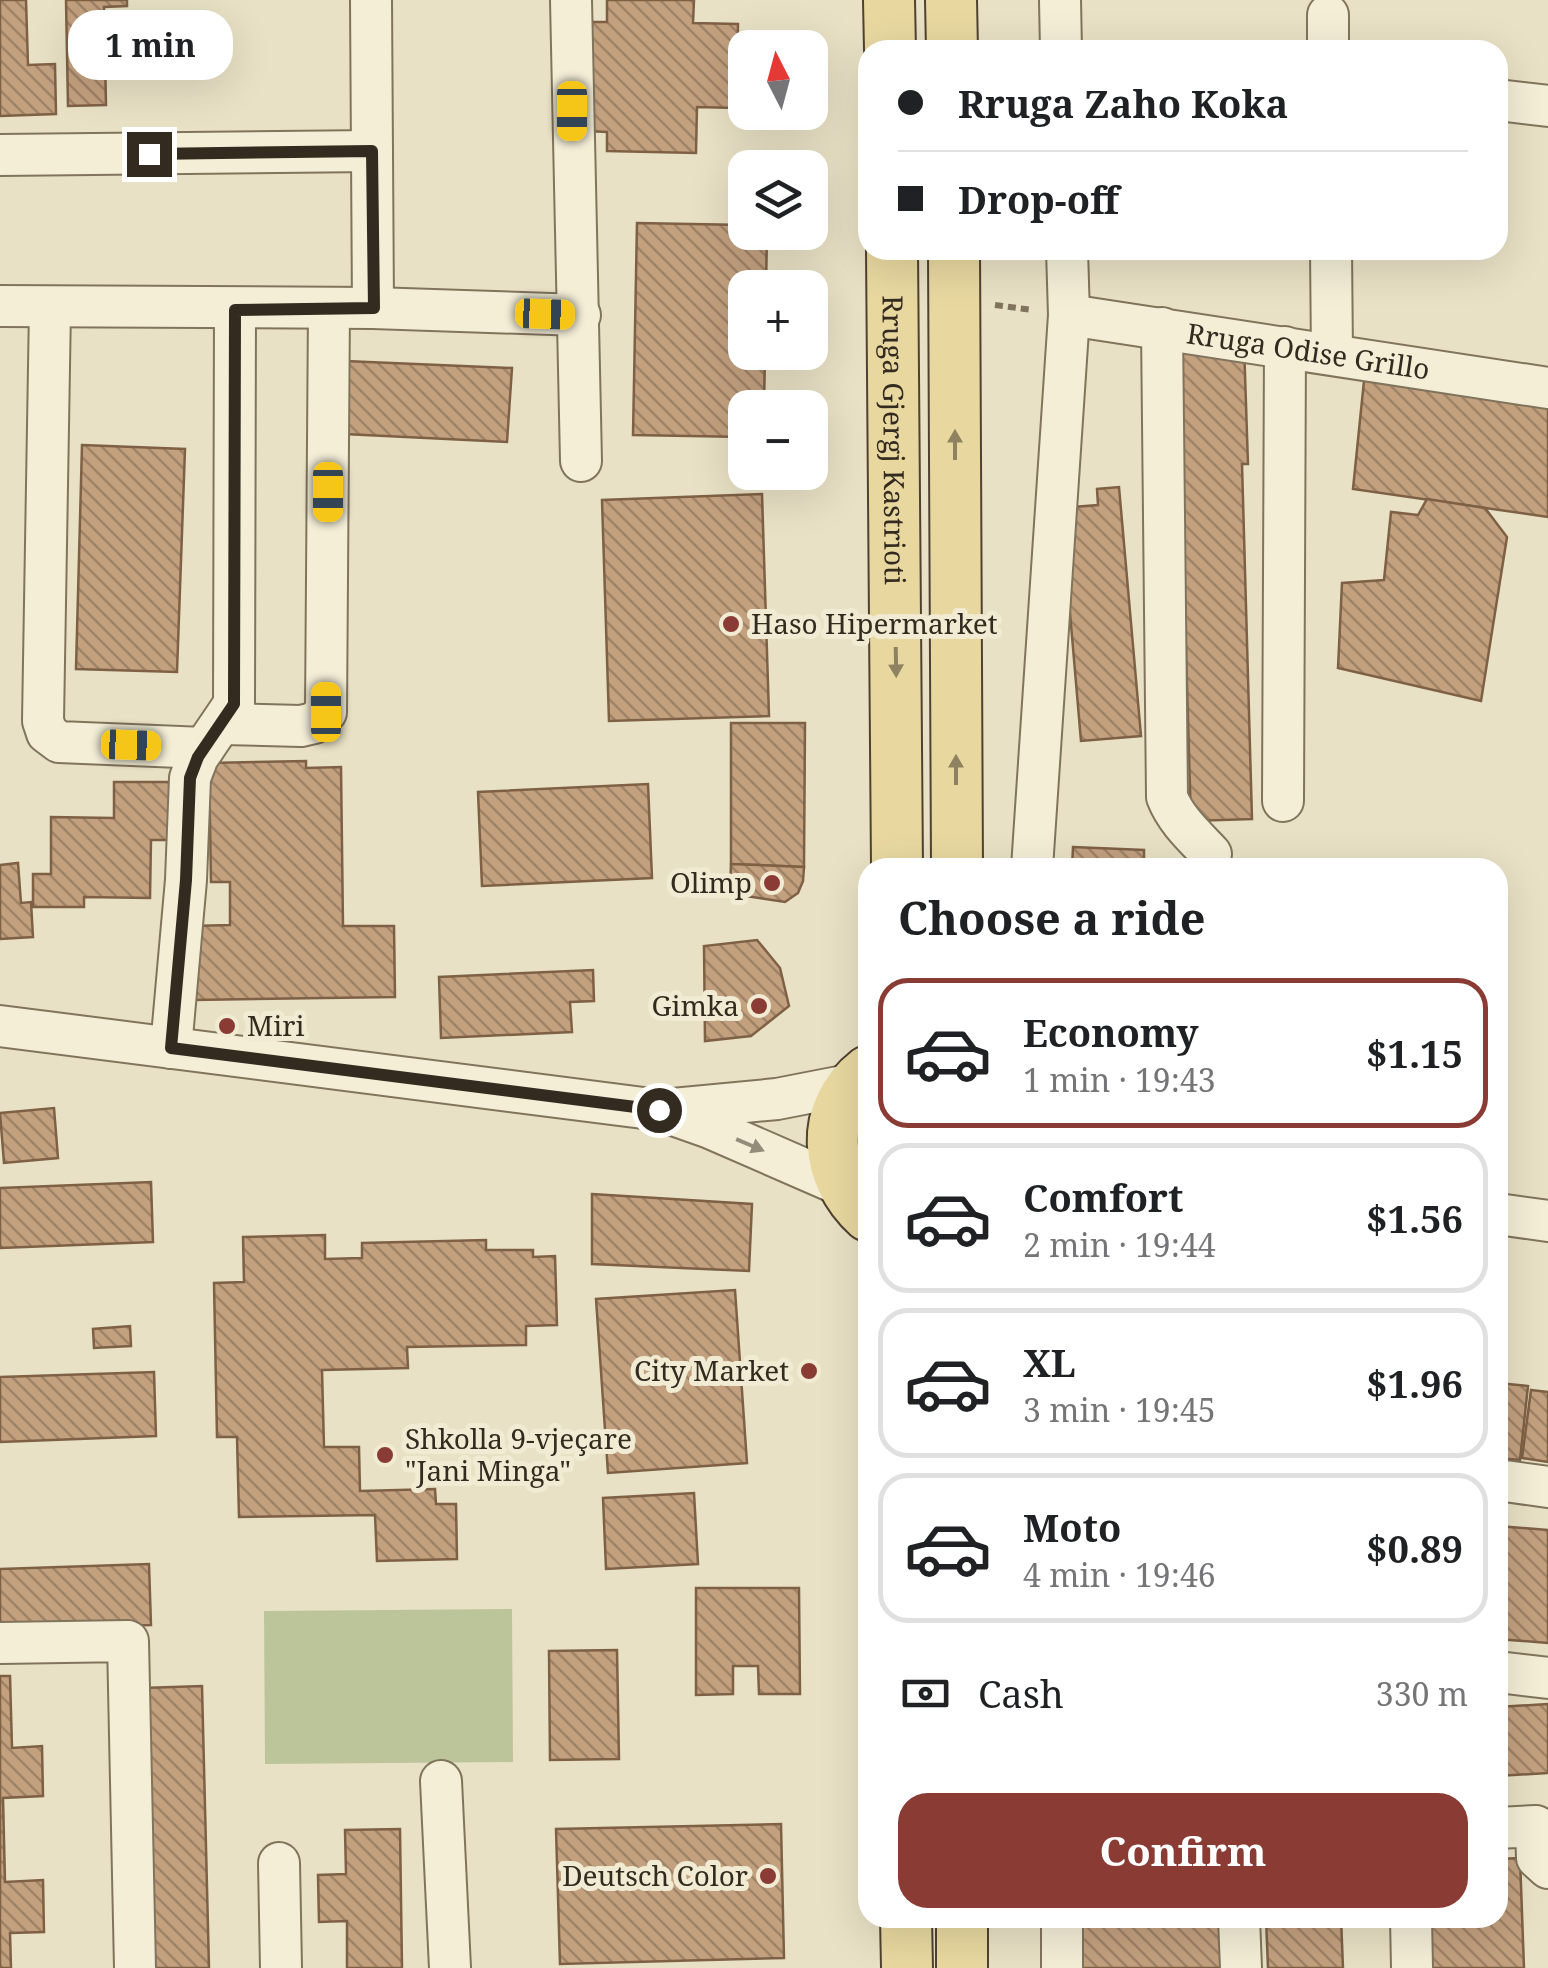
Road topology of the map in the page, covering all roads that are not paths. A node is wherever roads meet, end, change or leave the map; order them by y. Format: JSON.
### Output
{"nodes":[{"id":1,"x":371,"y":0,"type":"edge"},
{"id":2,"x":571,"y":0,"type":"edge"},
{"id":3,"x":890,"y":0,"type":"edge"},
{"id":4,"x":951,"y":0,"type":"edge"},
{"id":5,"x":1060,"y":0,"type":"edge"},
{"id":6,"x":890,"y":40,"type":"edge"},
{"id":7,"x":952,"y":40,"type":"edge"},
{"id":8,"x":1061,"y":40,"type":"edge"},
{"id":9,"x":1508,"y":101,"type":"edge"},
{"id":10,"x":1548,"y":106,"type":"edge"},
{"id":11,"x":372,"y":151,"type":"junction"},
{"id":12,"x":0,"y":155,"type":"edge"},
{"id":13,"x":892,"y":260,"type":"edge"},
{"id":14,"x":954,"y":260,"type":"edge"},
{"id":15,"x":1067,"y":260,"type":"edge"},
{"id":16,"x":1331,"y":260,"type":"edge"},
{"id":17,"x":0,"y":306,"type":"edge"},
{"id":18,"x":50,"y":308,"type":"junction"},
{"id":19,"x":330,"y":308,"type":"junction"},
{"id":20,"x":374,"y":308,"type":"junction"},
{"id":21,"x":235,"y":310,"type":"junction"},
{"id":22,"x":580,"y":315,"type":"junction"},
{"id":23,"x":1069,"y":315,"type":"junction"},
{"id":24,"x":1162,"y":328,"type":"junction"},
{"id":25,"x":1285,"y":347,"type":"junction"},
{"id":26,"x":1332,"y":354,"type":"junction"},
{"id":27,"x":1548,"y":388,"type":"edge"},
{"id":28,"x":581,"y":461,"type":"dead end"},
{"id":29,"x":213,"y":736,"type":"junction"},
{"id":30,"x":1283,"y":801,"type":"dead end"},
{"id":31,"x":1211,"y":854,"type":"dead end"},
{"id":32,"x":897,"y":858,"type":"edge"},
{"id":33,"x":958,"y":858,"type":"edge"},
{"id":34,"x":1033,"y":858,"type":"edge"},
{"id":35,"x":0,"y":1026,"type":"edge"},
{"id":36,"x":171,"y":1048,"type":"junction"},
{"id":37,"x":858,"y":1074,"type":"edge"},
{"id":38,"x":858,"y":1081,"type":"edge"},
{"id":39,"x":659,"y":1110,"type":"junction"},
{"id":40,"x":855,"y":1201,"type":"edge"},
{"id":41,"x":1508,"y":1215,"type":"edge"},
{"id":42,"x":1548,"y":1221,"type":"edge"},
{"id":43,"x":1508,"y":1481,"type":"edge"},
{"id":44,"x":1548,"y":1487,"type":"edge"},
{"id":45,"x":0,"y":1644,"type":"edge"},
{"id":46,"x":1508,"y":1673,"type":"edge"},
{"id":47,"x":1548,"y":1678,"type":"edge"},
{"id":48,"x":441,"y":1782,"type":"dead end"},
{"id":49,"x":1508,"y":1827,"type":"edge"},
{"id":50,"x":279,"y":1863,"type":"dead end"},
{"id":51,"x":1548,"y":1868,"type":"edge"},
{"id":52,"x":906,"y":1928,"type":"edge"},
{"id":53,"x":962,"y":1928,"type":"edge"},
{"id":54,"x":1062,"y":1928,"type":"edge"},
{"id":55,"x":1239,"y":1928,"type":"edge"},
{"id":56,"x":1411,"y":1928,"type":"edge"},
{"id":57,"x":135,"y":1968,"type":"edge"},
{"id":58,"x":281,"y":1968,"type":"edge"},
{"id":59,"x":450,"y":1968,"type":"edge"},
{"id":60,"x":907,"y":1968,"type":"edge"},
{"id":61,"x":962,"y":1968,"type":"edge"},
{"id":62,"x":1062,"y":1968,"type":"edge"},
{"id":63,"x":1241,"y":1968,"type":"edge"},
{"id":64,"x":1412,"y":1968,"type":"edge"}],
"edges":[{"from":1,"to":11,"type":"street"},
{"from":2,"to":22,"type":"street"},
{"from":3,"to":6,"type":"main road"},
{"from":4,"to":7,"type":"main road"},
{"from":5,"to":8,"type":"street"},
{"from":9,"to":10,"type":"street"},
{"from":11,"to":12,"type":"street"},
{"from":11,"to":20,"type":"street"},
{"from":13,"to":32,"type":"main road","name":"Rruga Gjergj Kastrioti","one_way":true},
{"from":33,"to":14,"type":"main road","one_way":true},
{"from":15,"to":23,"type":"street"},
{"from":16,"to":26,"type":"street"},
{"from":17,"to":18,"type":"street"},
{"from":18,"to":21,"type":"street"},
{"from":18,"to":29,"type":"street"},
{"from":19,"to":20,"type":"street"},
{"from":19,"to":21,"type":"street"},
{"from":19,"to":29,"type":"street"},
{"from":20,"to":22,"type":"street"},
{"from":21,"to":29,"type":"street"},
{"from":22,"to":28,"type":"street"},
{"from":23,"to":24,"type":"street","name":"Rruga Odise Grillo"},
{"from":23,"to":34,"type":"street"},
{"from":24,"to":25,"type":"street","name":"Rruga Odise Grillo"},
{"from":24,"to":31,"type":"street"},
{"from":25,"to":26,"type":"street","name":"Rruga Odise Grillo"},
{"from":25,"to":30,"type":"street"},
{"from":26,"to":27,"type":"street","name":"Rruga Odise Grillo"},
{"from":29,"to":36,"type":"street"},
{"from":35,"to":36,"type":"street"},
{"from":36,"to":39,"type":"street"},
{"from":37,"to":39,"type":"street"},
{"from":38,"to":40,"type":"main road"},
{"from":39,"to":40,"type":"street","one_way":true},
{"from":41,"to":42,"type":"street"},
{"from":43,"to":44,"type":"street"},
{"from":45,"to":57,"type":"street"},
{"from":46,"to":47,"type":"street"},
{"from":48,"to":59,"type":"street"},
{"from":49,"to":51,"type":"street"},
{"from":50,"to":58,"type":"street"},
{"from":52,"to":60,"type":"main road"},
{"from":53,"to":61,"type":"main road"},
{"from":54,"to":62,"type":"street"},
{"from":55,"to":63,"type":"street"},
{"from":56,"to":64,"type":"street"}]}
